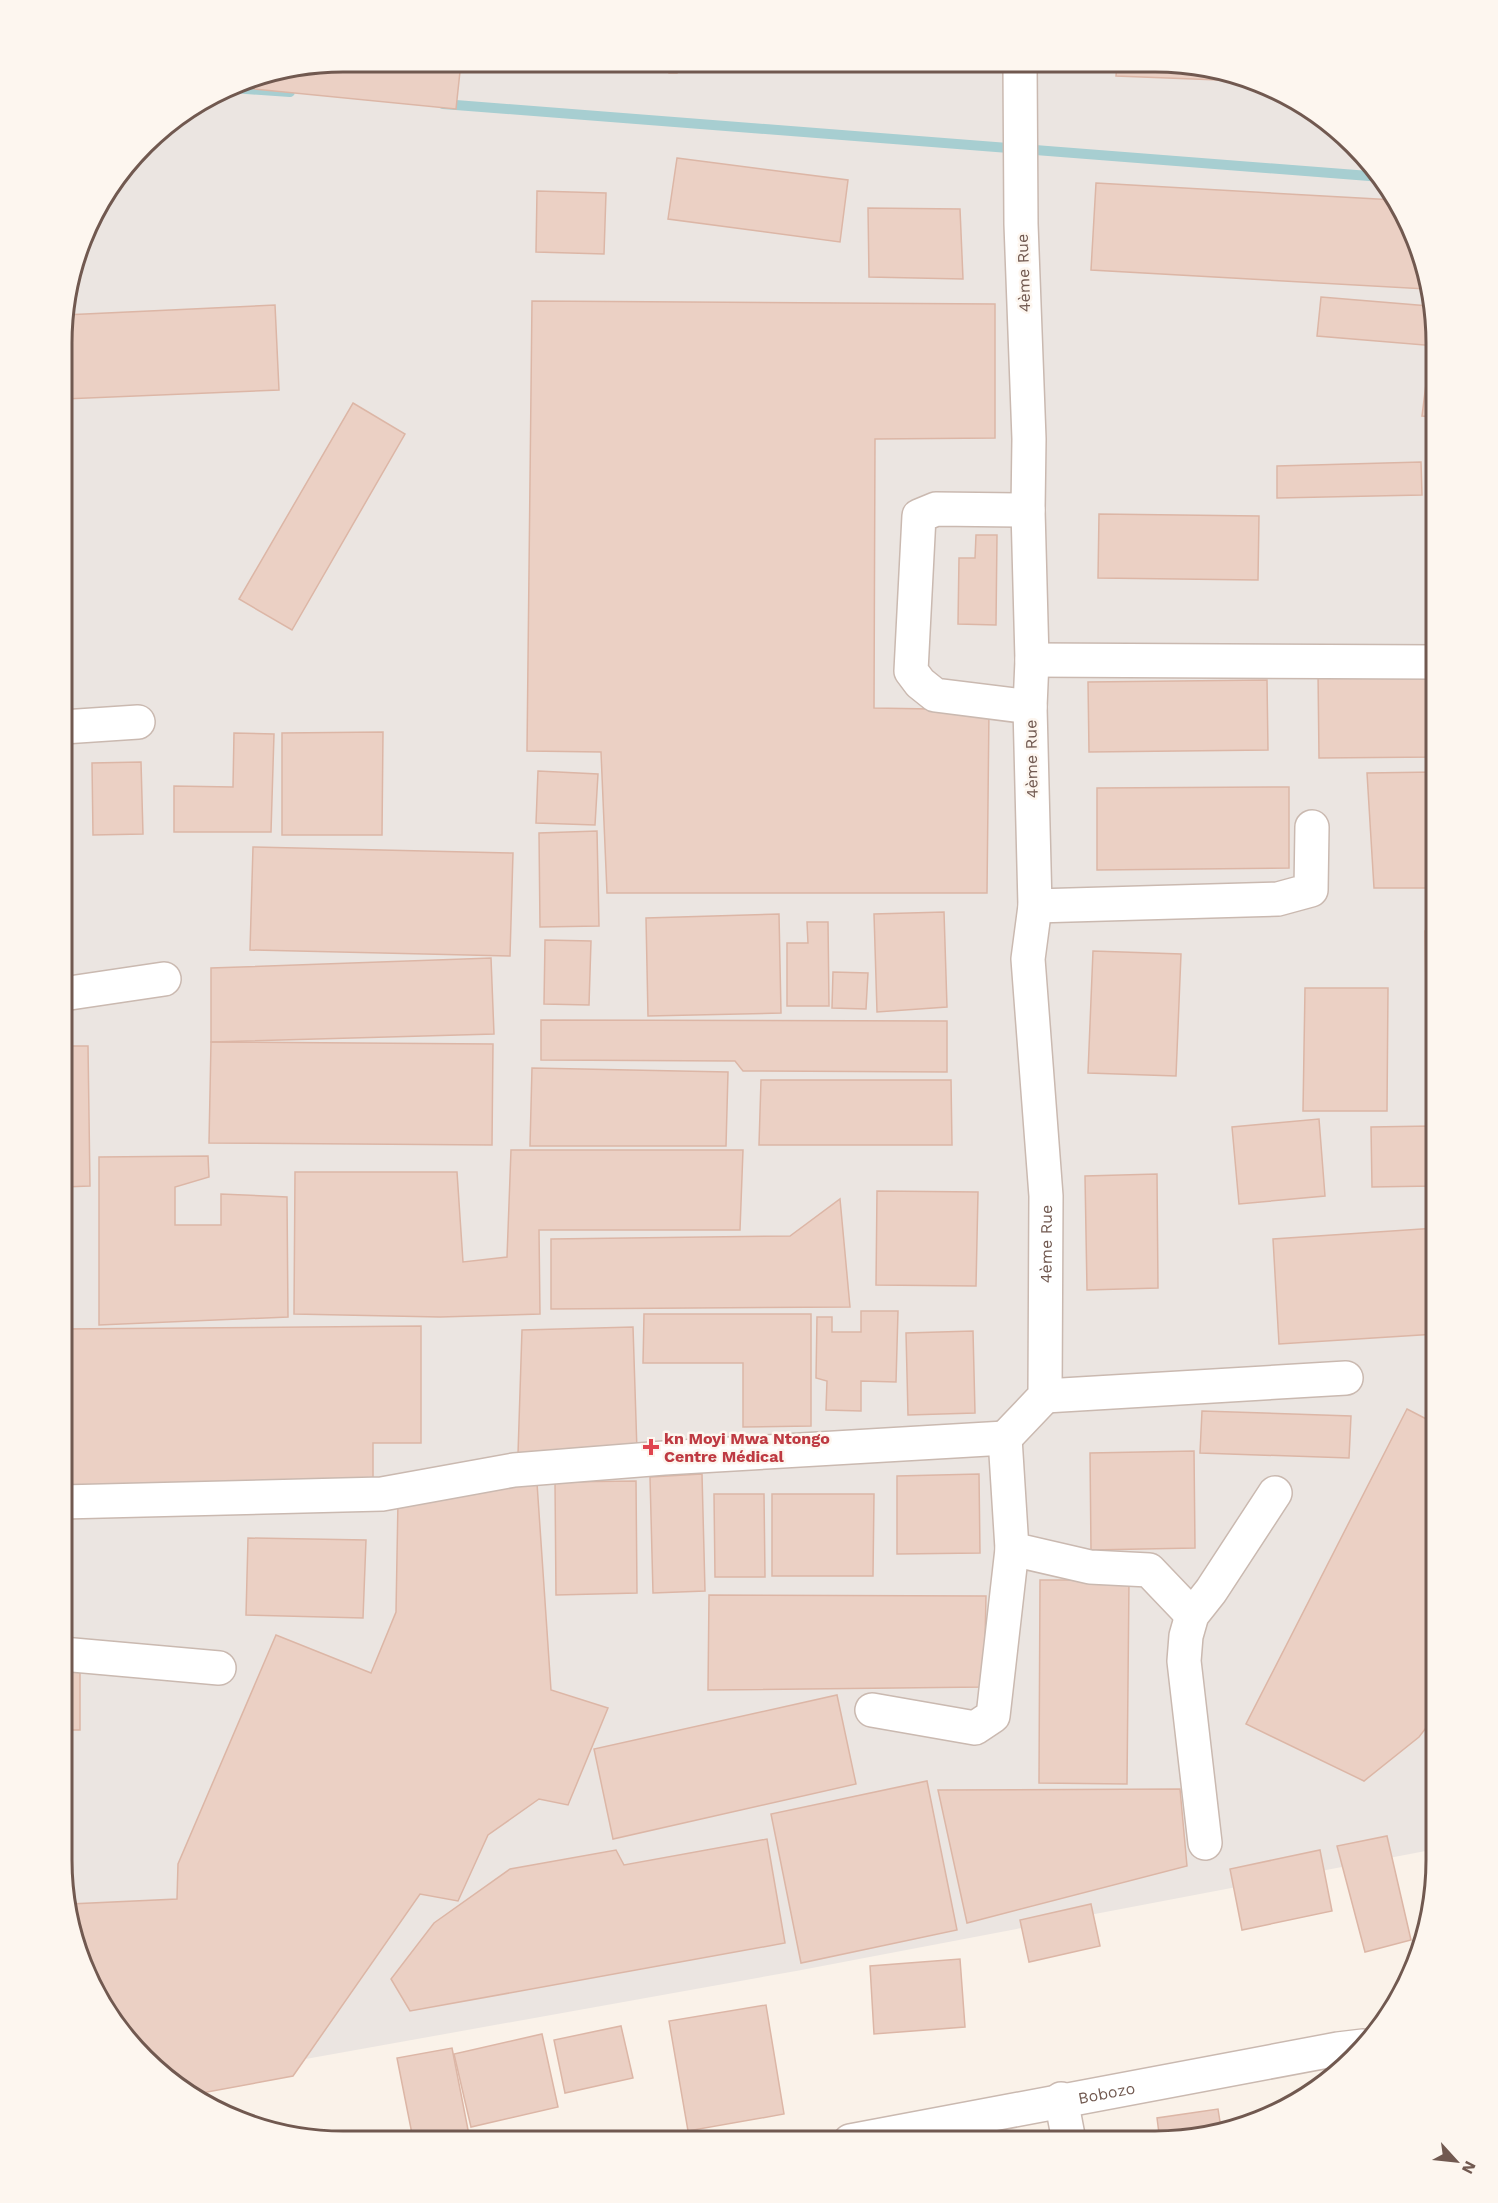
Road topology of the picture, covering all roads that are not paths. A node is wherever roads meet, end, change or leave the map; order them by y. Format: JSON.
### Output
{"nodes":[{"id":1,"x":1021,"y":73,"type":"edge"},
{"id":2,"x":1028,"y":510,"type":"junction"},
{"id":3,"x":1032,"y":660,"type":"junction"},
{"id":4,"x":1426,"y":662,"type":"edge"},
{"id":5,"x":1030,"y":707,"type":"junction"},
{"id":6,"x":138,"y":723,"type":"dead end"},
{"id":7,"x":72,"y":727,"type":"edge"},
{"id":8,"x":1312,"y":827,"type":"dead end"},
{"id":9,"x":1035,"y":906,"type":"junction"},
{"id":10,"x":164,"y":979,"type":"dead end"},
{"id":11,"x":72,"y":993,"type":"edge"},
{"id":12,"x":1346,"y":1378,"type":"dead end"},
{"id":13,"x":1045,"y":1396,"type":"junction"},
{"id":14,"x":1005,"y":1437,"type":"junction"},
{"id":15,"x":1275,"y":1493,"type":"dead end"},
{"id":16,"x":72,"y":1502,"type":"edge"},
{"id":17,"x":1012,"y":1549,"type":"junction"},
{"id":18,"x":1192,"y":1615,"type":"junction"},
{"id":19,"x":72,"y":1655,"type":"edge"},
{"id":20,"x":219,"y":1668,"type":"dead end"},
{"id":21,"x":872,"y":1710,"type":"dead end"},
{"id":22,"x":1205,"y":1843,"type":"dead end"},
{"id":23,"x":1343,"y":2056,"type":"edge"},
{"id":24,"x":1061,"y":2099,"type":"junction"},
{"id":25,"x":900,"y":2131,"type":"edge"},
{"id":26,"x":1067,"y":2131,"type":"edge"}],
"edges":[{"from":1,"to":2,"type":"street","name":"4ème Rue"},
{"from":2,"to":3,"type":"street","name":"4ème Rue"},
{"from":2,"to":5,"type":"street"},
{"from":3,"to":4,"type":"street"},
{"from":3,"to":5,"type":"street","name":"4ème Rue"},
{"from":5,"to":9,"type":"street","name":"4ème Rue"},
{"from":6,"to":7,"type":"street"},
{"from":8,"to":9,"type":"street"},
{"from":9,"to":13,"type":"street","name":"4ème Rue"},
{"from":10,"to":11,"type":"street"},
{"from":12,"to":13,"type":"street"},
{"from":13,"to":14,"type":"street"},
{"from":14,"to":16,"type":"street"},
{"from":14,"to":17,"type":"street"},
{"from":15,"to":18,"type":"street"},
{"from":17,"to":18,"type":"street"},
{"from":17,"to":21,"type":"street"},
{"from":18,"to":22,"type":"street"},
{"from":19,"to":20,"type":"street"},
{"from":23,"to":24,"type":"street","name":"Bobozo"},
{"from":24,"to":25,"type":"street","name":"Bobozo"},
{"from":24,"to":26,"type":"street"}]}
